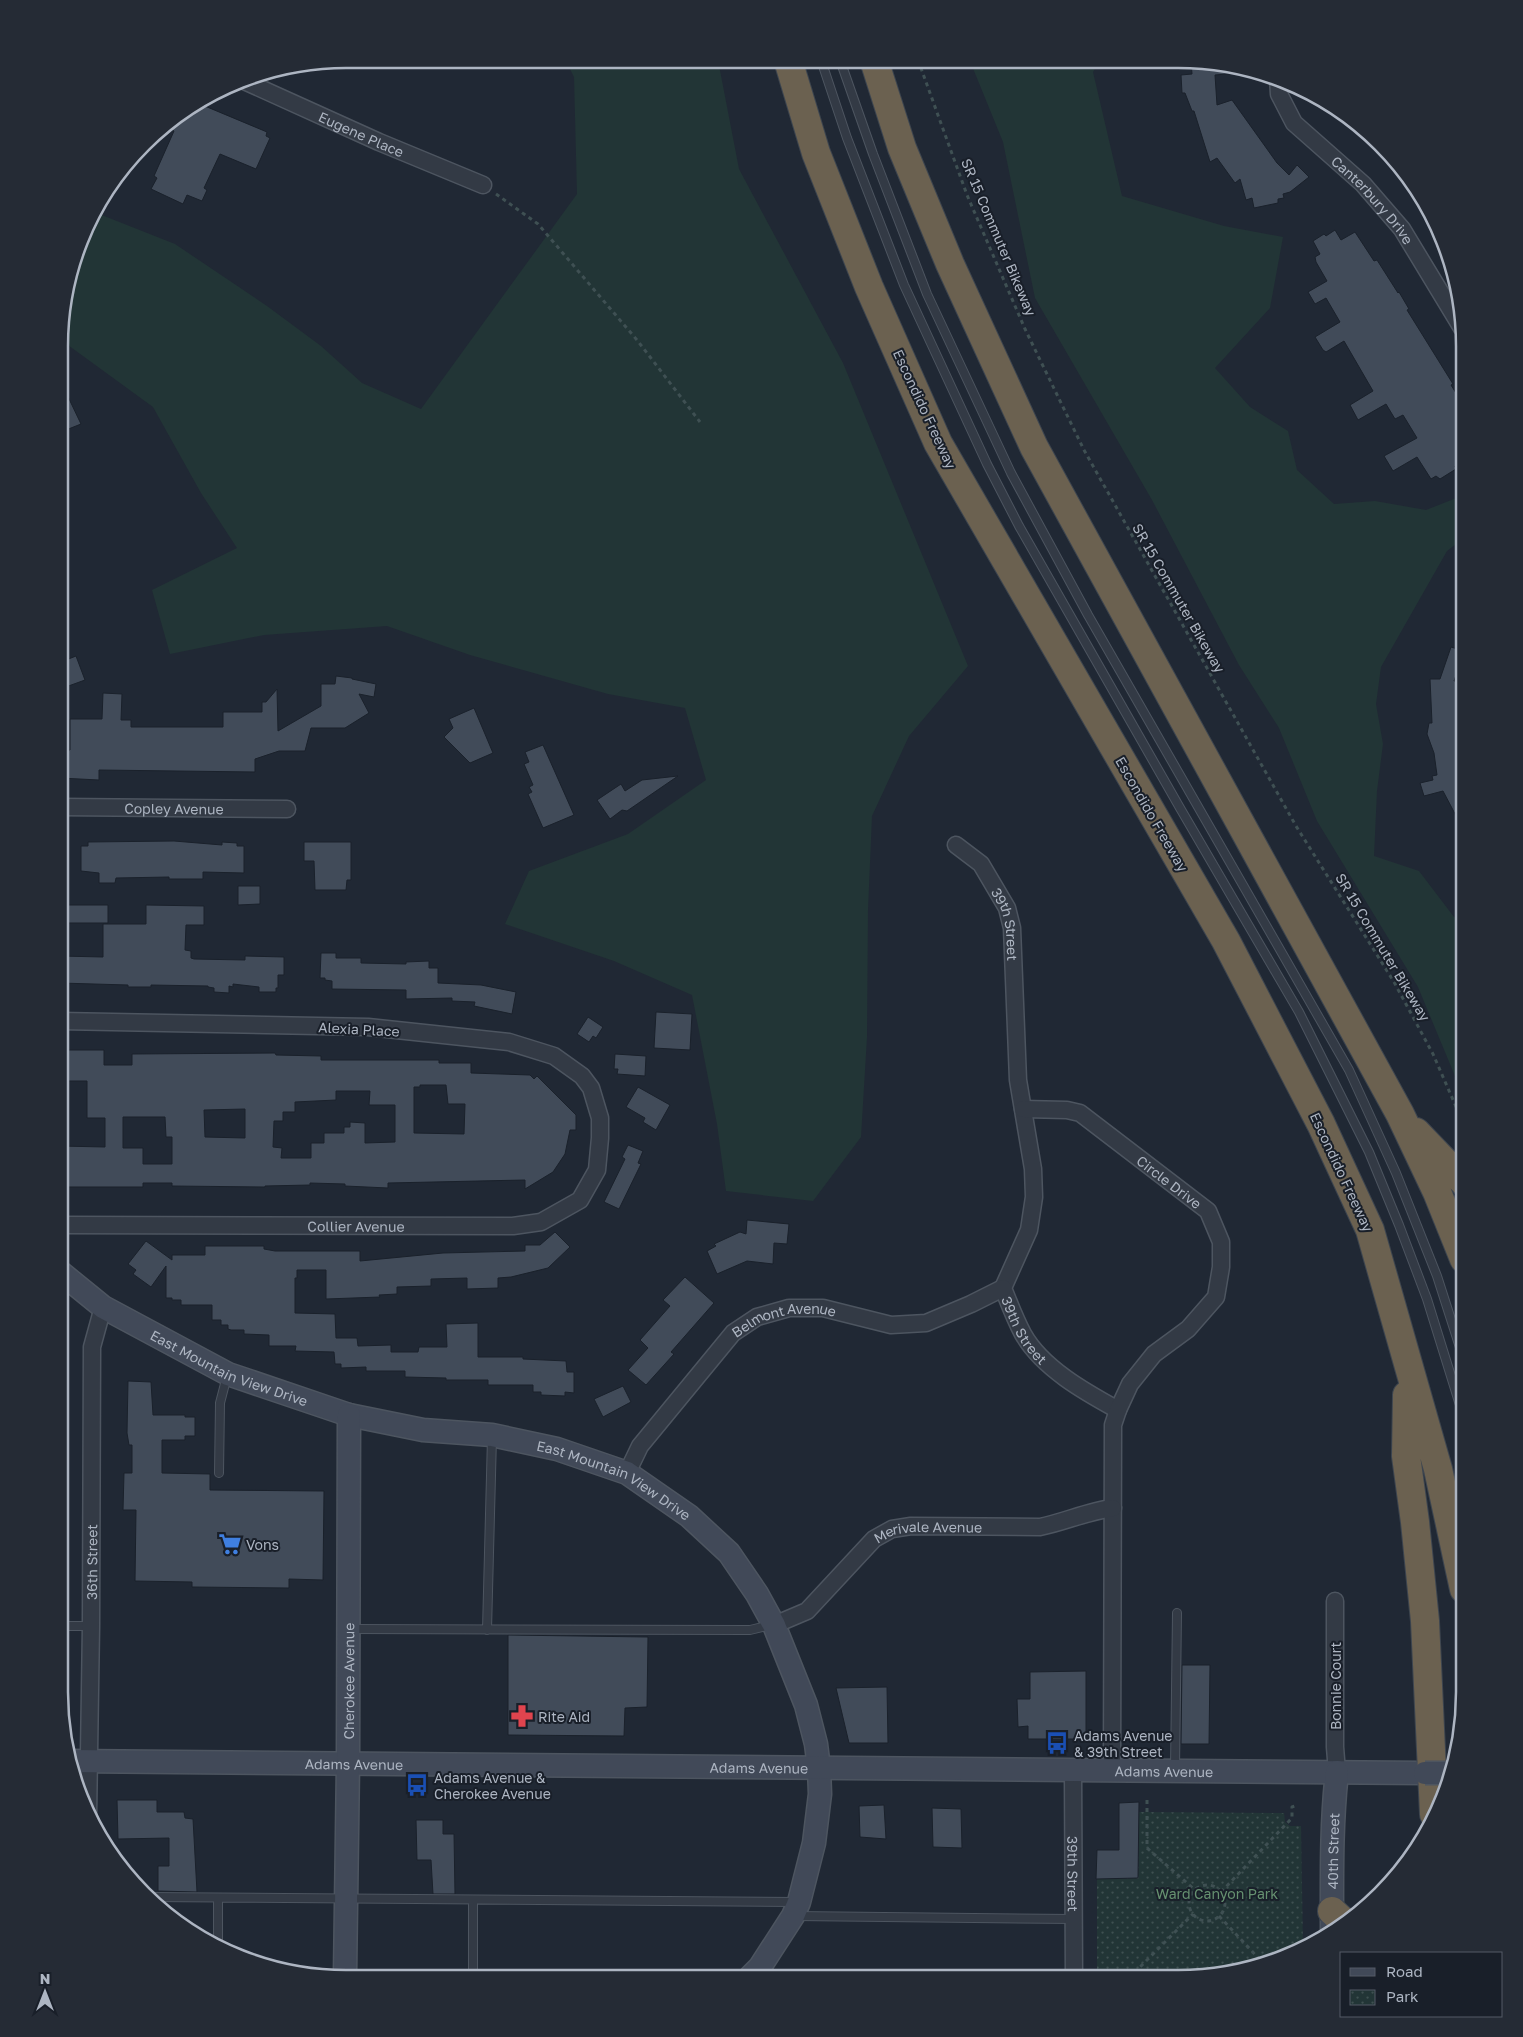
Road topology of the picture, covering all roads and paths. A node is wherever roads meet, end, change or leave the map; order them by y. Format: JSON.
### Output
{"nodes":[{"id":1,"x":790,"y":68,"type":"edge"},
{"id":2,"x":824,"y":68,"type":"edge"},
{"id":3,"x":843,"y":68,"type":"edge"},
{"id":4,"x":877,"y":68,"type":"edge"},
{"id":5,"x":921,"y":68,"type":"edge"},
{"id":6,"x":251,"y":84,"type":"edge"},
{"id":7,"x":1279,"y":87,"type":"edge"},
{"id":8,"x":483,"y":185,"type":"joint"},
{"id":9,"x":1454,"y":314,"type":"edge"},
{"id":10,"x":700,"y":422,"type":"dead end"},
{"id":11,"x":68,"y":808,"type":"edge"},
{"id":12,"x":287,"y":809,"type":"dead end"},
{"id":13,"x":956,"y":845,"type":"dead end"},
{"id":14,"x":68,"y":1021,"type":"edge"},
{"id":15,"x":1456,"y":1107,"type":"edge"},
{"id":16,"x":1024,"y":1109,"type":"junction"},
{"id":17,"x":1400,"y":1114,"type":"junction"},
{"id":18,"x":600,"y":1138,"type":"joint"},
{"id":19,"x":1456,"y":1174,"type":"edge"},
{"id":20,"x":68,"y":1225,"type":"edge"},
{"id":21,"x":1456,"y":1239,"type":"edge"},
{"id":22,"x":68,"y":1279,"type":"edge"},
{"id":23,"x":1003,"y":1288,"type":"junction"},
{"id":24,"x":103,"y":1307,"type":"junction"},
{"id":25,"x":1456,"y":1336,"type":"edge"},
{"id":26,"x":1408,"y":1366,"type":"junction"},
{"id":27,"x":228,"y":1374,"type":"junction"},
{"id":28,"x":1456,"y":1391,"type":"edge"},
{"id":29,"x":1118,"y":1410,"type":"junction"},
{"id":30,"x":349,"y":1415,"type":"junction"},
{"id":31,"x":492,"y":1435,"type":"junction"},
{"id":32,"x":219,"y":1473,"type":"dead end"},
{"id":33,"x":627,"y":1473,"type":"junction"},
{"id":34,"x":1113,"y":1508,"type":"junction"},
{"id":35,"x":1456,"y":1552,"type":"edge"},
{"id":36,"x":1335,"y":1600,"type":"dead end"},
{"id":37,"x":1177,"y":1613,"type":"dead end"},
{"id":38,"x":774,"y":1625,"type":"junction"},
{"id":39,"x":68,"y":1626,"type":"edge"},
{"id":40,"x":91,"y":1626,"type":"junction"},
{"id":41,"x":348,"y":1629,"type":"junction"},
{"id":42,"x":487,"y":1630,"type":"junction"},
{"id":43,"x":78,"y":1761,"type":"edge"},
{"id":44,"x":348,"y":1763,"type":"junction"},
{"id":45,"x":820,"y":1768,"type":"junction"},
{"id":46,"x":1073,"y":1770,"type":"junction"},
{"id":47,"x":1112,"y":1770,"type":"junction"},
{"id":48,"x":1175,"y":1771,"type":"junction"},
{"id":49,"x":1337,"y":1772,"type":"junction"},
{"id":50,"x":1443,"y":1773,"type":"edge"},
{"id":51,"x":81,"y":1777,"type":"edge"},
{"id":52,"x":1433,"y":1799,"type":"edge"},
{"id":53,"x":1147,"y":1800,"type":"dead end"},
{"id":54,"x":1297,"y":1805,"type":"dead end"},
{"id":55,"x":1195,"y":1890,"type":"junction"},
{"id":56,"x":1221,"y":1892,"type":"junction"},
{"id":57,"x":158,"y":1897,"type":"edge"},
{"id":58,"x":218,"y":1898,"type":"junction"},
{"id":59,"x":346,"y":1899,"type":"junction"},
{"id":60,"x":473,"y":1901,"type":"junction"},
{"id":61,"x":796,"y":1909,"type":"junction"},
{"id":62,"x":1193,"y":1914,"type":"junction"},
{"id":63,"x":1218,"y":1916,"type":"junction"},
{"id":64,"x":1074,"y":1919,"type":"junction"},
{"id":65,"x":1336,"y":1921,"type":"edge"},
{"id":66,"x":218,"y":1939,"type":"edge"},
{"id":67,"x":1258,"y":1958,"type":"edge"},
{"id":68,"x":345,"y":1970,"type":"edge"},
{"id":69,"x":473,"y":1970,"type":"edge"},
{"id":70,"x":757,"y":1970,"type":"edge"},
{"id":71,"x":1074,"y":1970,"type":"edge"},
{"id":72,"x":1137,"y":1970,"type":"edge"}],
"edges":[{"from":1,"to":26,"type":"highway","name":"Escondido Freeway"},
{"from":2,"to":28,"type":"lane"},
{"from":3,"to":25,"type":"lane"},
{"from":4,"to":17,"type":"highway"},
{"from":5,"to":15,"type":"path","name":"SR 15 Commuter Bikeway"},
{"from":6,"to":8,"type":"street","name":"Eugene Place"},
{"from":7,"to":9,"type":"street","name":"Canterbury Drive"},
{"from":8,"to":10,"type":"path"},
{"from":11,"to":12,"type":"street","name":"Copley Avenue"},
{"from":13,"to":16,"type":"street","name":"39th Street"},
{"from":14,"to":18,"type":"street","name":"Alexia Place"},
{"from":16,"to":23,"type":"street","name":"39th Street"},
{"from":16,"to":29,"type":"street","name":"Circle Drive"},
{"from":17,"to":19,"type":"highway"},
{"from":17,"to":21,"type":"highway"},
{"from":18,"to":20,"type":"street","name":"Collier Avenue"},
{"from":22,"to":24,"type":"street","name":"East Mountain View Drive"},
{"from":23,"to":29,"type":"street","name":"39th Street"},
{"from":23,"to":33,"type":"street","name":"Belmont Avenue"},
{"from":24,"to":27,"type":"street","name":"East Mountain View Drive"},
{"from":24,"to":40,"type":"street","name":"36th Street"},
{"from":26,"to":35,"type":"highway","name":"Escondido Freeway"},
{"from":26,"to":52,"type":"highway"},
{"from":27,"to":30,"type":"street","name":"East Mountain View Drive"},
{"from":27,"to":32,"type":"lane"},
{"from":29,"to":34,"type":"street"},
{"from":30,"to":31,"type":"street","name":"East Mountain View Drive"},
{"from":30,"to":41,"type":"street","name":"Cherokee Avenue"},
{"from":31,"to":33,"type":"street","name":"East Mountain View Drive"},
{"from":31,"to":42,"type":"lane"},
{"from":33,"to":38,"type":"street","name":"East Mountain View Drive"},
{"from":34,"to":38,"type":"street","name":"Merivale Avenue"},
{"from":34,"to":47,"type":"street"},
{"from":36,"to":49,"type":"street","name":"Bonnie Court"},
{"from":37,"to":48,"type":"lane"},
{"from":38,"to":42,"type":"lane"},
{"from":38,"to":45,"type":"street","name":"East Mountain View Drive"},
{"from":39,"to":40,"type":"lane"},
{"from":40,"to":43,"type":"street","name":"36th Street"},
{"from":41,"to":42,"type":"lane"},
{"from":41,"to":44,"type":"street","name":"Cherokee Avenue"},
{"from":43,"to":44,"type":"street","name":"Adams Avenue"},
{"from":43,"to":51,"type":"street","name":"36th Street"},
{"from":44,"to":45,"type":"street","name":"Adams Avenue"},
{"from":44,"to":59,"type":"street","name":"Cherokee Avenue"},
{"from":45,"to":46,"type":"street","name":"Adams Avenue"},
{"from":45,"to":61,"type":"street","name":"East Mountain View Drive"},
{"from":46,"to":47,"type":"street","name":"Adams Avenue"},
{"from":46,"to":64,"type":"street","name":"39th Street"},
{"from":47,"to":48,"type":"street","name":"Adams Avenue"},
{"from":48,"to":49,"type":"street","name":"Adams Avenue"},
{"from":49,"to":50,"type":"street","name":"Adams Avenue","bridge":true},
{"from":49,"to":65,"type":"street","name":"40th Street"},
{"from":53,"to":55,"type":"path"},
{"from":54,"to":56,"type":"path"},
{"from":55,"to":56,"type":"path"},
{"from":55,"to":62,"type":"path"},
{"from":56,"to":63,"type":"path"},
{"from":57,"to":58,"type":"lane"},
{"from":58,"to":59,"type":"lane"},
{"from":58,"to":66,"type":"lane"},
{"from":59,"to":60,"type":"lane"},
{"from":59,"to":68,"type":"street","name":"Cherokee Avenue"},
{"from":60,"to":61,"type":"lane"},
{"from":60,"to":69,"type":"lane"},
{"from":61,"to":64,"type":"lane"},
{"from":61,"to":70,"type":"street","name":"East Mountain View Drive"},
{"from":62,"to":63,"type":"path"},
{"from":62,"to":72,"type":"path"},
{"from":63,"to":67,"type":"path"},
{"from":64,"to":71,"type":"street","name":"39th Street"}]}
